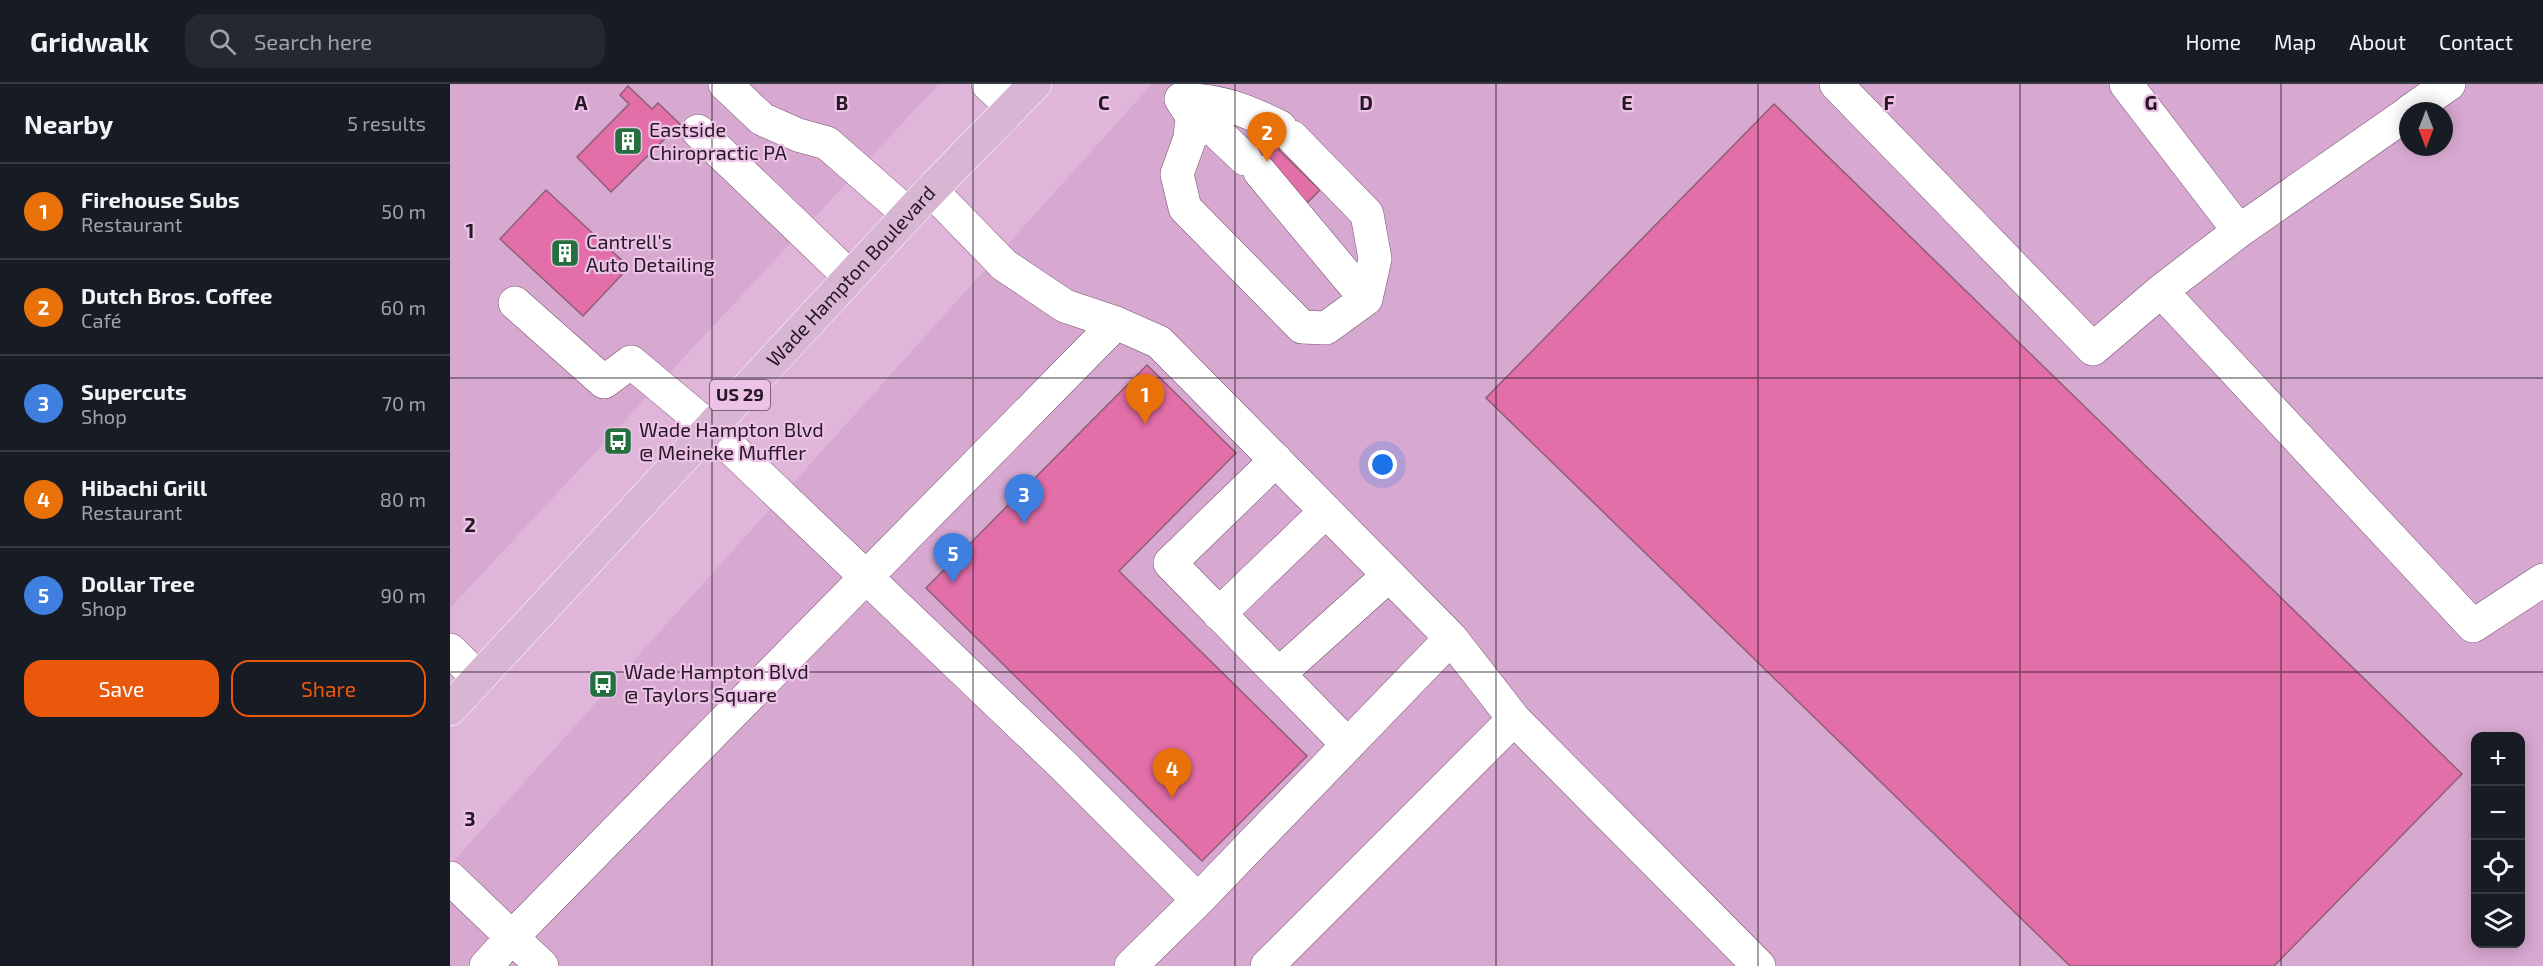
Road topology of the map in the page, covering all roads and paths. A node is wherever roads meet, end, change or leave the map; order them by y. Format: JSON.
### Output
{"nodes":[{"id":1,"x":725,"y":84,"type":"edge"},
{"id":2,"x":988,"y":84,"type":"edge"},
{"id":3,"x":1836,"y":84,"type":"edge"},
{"id":4,"x":2126,"y":84,"type":"edge"},
{"id":5,"x":2449,"y":84,"type":"edge"},
{"id":6,"x":1173,"y":91,"type":"edge"},
{"id":7,"x":1023,"y":95,"type":"edge"},
{"id":8,"x":2423,"y":102,"type":"edge"},
{"id":9,"x":2399,"y":119,"type":"edge"},
{"id":10,"x":698,"y":131,"type":"dead end"},
{"id":11,"x":931,"y":190,"type":"junction"},
{"id":12,"x":908,"y":214,"type":"junction"},
{"id":13,"x":2240,"y":231,"type":"junction"},
{"id":14,"x":849,"y":277,"type":"junction"},
{"id":15,"x":2161,"y":291,"type":"junction"},
{"id":16,"x":1366,"y":299,"type":"junction"},
{"id":17,"x":515,"y":303,"type":"dead end"},
{"id":18,"x":1116,"y":323,"type":"junction"},
{"id":19,"x":710,"y":428,"type":"junction"},
{"id":20,"x":1276,"y":460,"type":"junction"},
{"id":21,"x":1326,"y":511,"type":"junction"},
{"id":22,"x":1389,"y":575,"type":"junction"},
{"id":23,"x":867,"y":577,"type":"junction"},
{"id":24,"x":2543,"y":580,"type":"edge"},
{"id":25,"x":1220,"y":614,"type":"junction"},
{"id":26,"x":1451,"y":638,"type":"junction"},
{"id":27,"x":450,"y":650,"type":"edge"},
{"id":28,"x":1279,"y":674,"type":"junction"},
{"id":29,"x":478,"y":678,"type":"junction"},
{"id":30,"x":450,"y":709,"type":"edge"},
{"id":31,"x":1514,"y":719,"type":"junction"},
{"id":32,"x":1348,"y":745,"type":"junction"},
{"id":33,"x":450,"y":878,"type":"edge"},
{"id":34,"x":1198,"y":900,"type":"junction"},
{"id":35,"x":512,"y":937,"type":"junction"},
{"id":36,"x":486,"y":966,"type":"edge"},
{"id":37,"x":542,"y":966,"type":"edge"},
{"id":38,"x":1131,"y":966,"type":"edge"},
{"id":39,"x":1267,"y":966,"type":"edge"},
{"id":40,"x":1759,"y":966,"type":"edge"}],
"edges":[{"from":1,"to":12,"type":"lane"},
{"from":2,"to":7,"type":"lane"},
{"from":3,"to":15,"type":"lane"},
{"from":4,"to":13,"type":"lane"},
{"from":5,"to":8,"type":"lane"},
{"from":6,"to":16,"type":"lane"},
{"from":6,"to":16,"type":"lane"},
{"from":6,"to":16,"type":"lane"},
{"from":7,"to":11,"type":"main road","name":"Wade Hampton Boulevard","number":"US 29"},
{"from":9,"to":13,"type":"lane"},
{"from":10,"to":14,"type":"lane"},
{"from":11,"to":12,"type":"main road","name":"Wade Hampton Boulevard","number":"US 29"},
{"from":11,"to":18,"type":"lane"},
{"from":12,"to":14,"type":"main road","name":"Wade Hampton Boulevard","number":"US 29"},
{"from":13,"to":15,"type":"lane"},
{"from":14,"to":19,"type":"main road","name":"Wade Hampton Boulevard","number":"US 29"},
{"from":15,"to":24,"type":"lane"},
{"from":17,"to":19,"type":"lane"},
{"from":18,"to":20,"type":"lane"},
{"from":18,"to":23,"type":"lane"},
{"from":19,"to":23,"type":"lane"},
{"from":19,"to":29,"type":"main road","name":"Wade Hampton Boulevard","number":"US 29"},
{"from":20,"to":21,"type":"lane"},
{"from":20,"to":25,"type":"lane"},
{"from":21,"to":22,"type":"lane"},
{"from":21,"to":25,"type":"lane"},
{"from":22,"to":26,"type":"lane"},
{"from":22,"to":28,"type":"lane"},
{"from":23,"to":34,"type":"lane"},
{"from":23,"to":35,"type":"lane"},
{"from":25,"to":28,"type":"lane"},
{"from":26,"to":31,"type":"lane"},
{"from":26,"to":32,"type":"lane"},
{"from":27,"to":29,"type":"lane"},
{"from":28,"to":32,"type":"lane"},
{"from":29,"to":30,"type":"main road","name":"Wade Hampton Boulevard","number":"US 29"},
{"from":31,"to":39,"type":"lane"},
{"from":31,"to":40,"type":"lane"},
{"from":32,"to":34,"type":"lane"},
{"from":33,"to":35,"type":"lane"},
{"from":34,"to":38,"type":"lane"},
{"from":35,"to":36,"type":"lane"},
{"from":35,"to":37,"type":"lane"}]}
